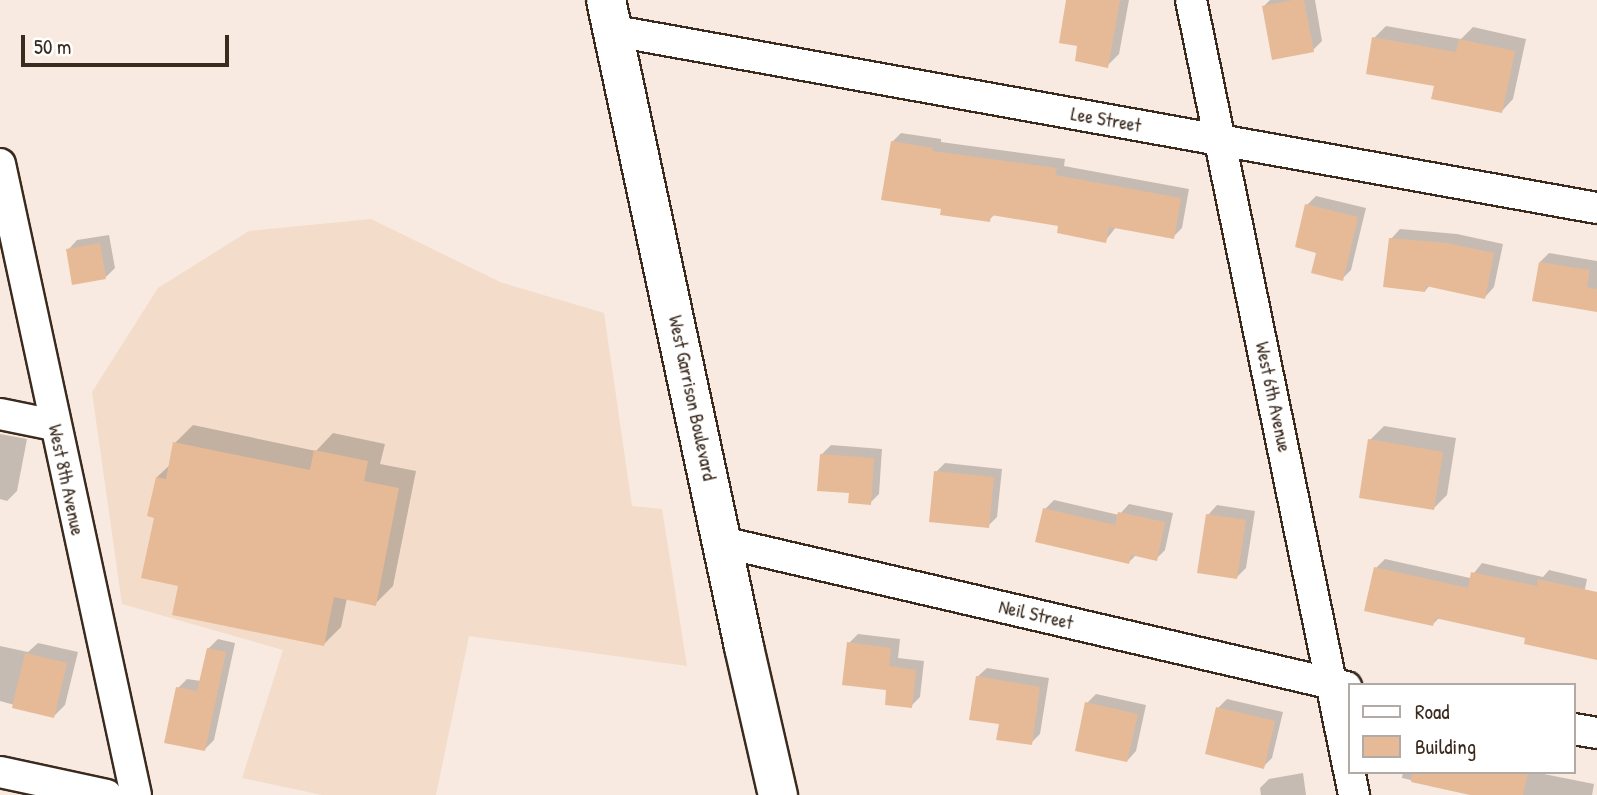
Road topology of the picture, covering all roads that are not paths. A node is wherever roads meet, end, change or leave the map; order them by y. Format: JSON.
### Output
{"nodes":[{"id":1,"x":1191,"y":0,"type":"edge"},
{"id":2,"x":610,"y":15,"type":"edge"},
{"id":3,"x":1220,"y":141,"type":"junction"},
{"id":4,"x":0,"y":164,"type":"edge"},
{"id":5,"x":1597,"y":208,"type":"edge"},
{"id":6,"x":0,"y":414,"type":"edge"},
{"id":7,"x":54,"y":425,"type":"junction"},
{"id":8,"x":722,"y":542,"type":"junction"},
{"id":9,"x":1341,"y":686,"type":"edge"},
{"id":10,"x":1576,"y":729,"type":"edge"},
{"id":11,"x":1597,"y":733,"type":"edge"},
{"id":12,"x":1348,"y":745,"type":"edge"},
{"id":13,"x":0,"y":772,"type":"edge"},
{"id":14,"x":1351,"y":774,"type":"edge"},
{"id":15,"x":107,"y":795,"type":"edge"},
{"id":16,"x":136,"y":795,"type":"edge"},
{"id":17,"x":778,"y":795,"type":"edge"},
{"id":18,"x":1354,"y":795,"type":"edge"}],
"edges":[{"from":1,"to":3,"type":"street","name":"West 6th Avenue"},
{"from":2,"to":3,"type":"street","name":"Lee Street"},
{"from":2,"to":8,"type":"main road","name":"West Garrison Boulevard"},
{"from":3,"to":5,"type":"street","name":"Lee Street"},
{"from":3,"to":9,"type":"street","name":"West 6th Avenue"},
{"from":4,"to":7,"type":"street","name":"West 8th Avenue"},
{"from":6,"to":7,"type":"street"},
{"from":7,"to":16,"type":"street","name":"West 8th Avenue"},
{"from":8,"to":9,"type":"street","name":"Neil Street"},
{"from":8,"to":17,"type":"main road","name":"West Garrison Boulevard"},
{"from":9,"to":12,"type":"street","name":"West 6th Avenue"},
{"from":10,"to":11,"type":"street"},
{"from":13,"to":15,"type":"street"},
{"from":14,"to":18,"type":"street","name":"West 6th Avenue"}]}
